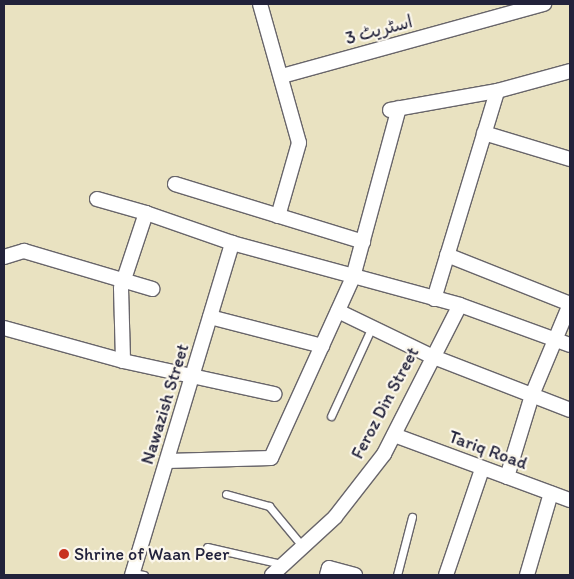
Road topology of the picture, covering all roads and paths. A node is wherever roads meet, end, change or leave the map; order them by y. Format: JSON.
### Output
{"nodes":[{"id":1,"x":260,"y":4,"type":"edge"},
{"id":2,"x":544,"y":4,"type":"edge"},
{"id":3,"x":570,"y":71,"type":"edge"},
{"id":4,"x":282,"y":76,"type":"junction"},
{"id":5,"x":497,"y":91,"type":"junction"},
{"id":6,"x":484,"y":133,"type":"junction"},
{"id":7,"x":570,"y":159,"type":"edge"},
{"id":8,"x":175,"y":184,"type":"dead end"},
{"id":9,"x":97,"y":199,"type":"dead end"},
{"id":10,"x":146,"y":213,"type":"junction"},
{"id":11,"x":278,"y":216,"type":"junction"},
{"id":12,"x":363,"y":242,"type":"junction"},
{"id":13,"x":232,"y":243,"type":"junction"},
{"id":14,"x":447,"y":255,"type":"junction"},
{"id":15,"x":4,"y":257,"type":"edge"},
{"id":16,"x":353,"y":276,"type":"junction"},
{"id":17,"x":123,"y":280,"type":"junction"},
{"id":18,"x":152,"y":289,"type":"dead end"},
{"id":19,"x":434,"y":299,"type":"junction"},
{"id":20,"x":570,"y":304,"type":"edge"},
{"id":21,"x":460,"y":305,"type":"junction"},
{"id":22,"x":338,"y":311,"type":"junction"},
{"id":23,"x":210,"y":317,"type":"junction"},
{"id":24,"x":372,"y":327,"type":"junction"},
{"id":25,"x":4,"y":328,"type":"edge"},
{"id":26,"x":556,"y":339,"type":"junction"},
{"id":27,"x":570,"y":345,"type":"edge"},
{"id":28,"x":322,"y":346,"type":"junction"},
{"id":29,"x":431,"y":356,"type":"junction"},
{"id":30,"x":123,"y":362,"type":"junction"},
{"id":31,"x":192,"y":378,"type":"junction"},
{"id":32,"x":274,"y":394,"type":"dead end"},
{"id":33,"x":532,"y":395,"type":"junction"},
{"id":34,"x":570,"y":410,"type":"edge"},
{"id":35,"x":331,"y":416,"type":"dead end"},
{"id":36,"x":394,"y":435,"type":"junction"},
{"id":37,"x":167,"y":461,"type":"junction"},
{"id":38,"x":482,"y":468,"type":"junction"},
{"id":39,"x":507,"y":477,"type":"junction"},
{"id":40,"x":551,"y":493,"type":"junction"},
{"id":41,"x":226,"y":494,"type":"dead end"},
{"id":42,"x":570,"y":500,"type":"edge"},
{"id":43,"x":412,"y":517,"type":"dead end"},
{"id":44,"x":207,"y":547,"type":"dead end"},
{"id":45,"x":303,"y":547,"type":"junction"},
{"id":46,"x":282,"y":564,"type":"junction"},
{"id":47,"x":136,"y":574,"type":"edge"},
{"id":48,"x":272,"y":575,"type":"edge"},
{"id":49,"x":327,"y":575,"type":"edge"},
{"id":50,"x":355,"y":575,"type":"edge"},
{"id":51,"x":397,"y":575,"type":"edge"},
{"id":52,"x":446,"y":575,"type":"edge"},
{"id":53,"x":527,"y":575,"type":"edge"}],
"edges":[{"from":1,"to":4,"type":"street"},
{"from":2,"to":4,"type":"street","name":"اسٹریٹ 3"},
{"from":3,"to":5,"type":"street"},
{"from":4,"to":11,"type":"street"},
{"from":5,"to":6,"type":"street"},
{"from":5,"to":12,"type":"street"},
{"from":6,"to":7,"type":"street"},
{"from":6,"to":14,"type":"street"},
{"from":8,"to":11,"type":"street"},
{"from":9,"to":10,"type":"street"},
{"from":10,"to":13,"type":"street"},
{"from":10,"to":17,"type":"street"},
{"from":11,"to":12,"type":"street"},
{"from":12,"to":16,"type":"street"},
{"from":13,"to":16,"type":"street"},
{"from":13,"to":23,"type":"street","name":"Nawazish Street"},
{"from":14,"to":19,"type":"street"},
{"from":14,"to":20,"type":"street"},
{"from":15,"to":17,"type":"street"},
{"from":16,"to":19,"type":"street"},
{"from":16,"to":22,"type":"street"},
{"from":17,"to":18,"type":"street"},
{"from":17,"to":30,"type":"street"},
{"from":19,"to":21,"type":"street"},
{"from":20,"to":26,"type":"street"},
{"from":21,"to":26,"type":"street"},
{"from":21,"to":29,"type":"street","name":"Feroz Din Street"},
{"from":22,"to":24,"type":"street"},
{"from":22,"to":28,"type":"street"},
{"from":23,"to":28,"type":"street"},
{"from":23,"to":31,"type":"street","name":"Nawazish Street"},
{"from":24,"to":29,"type":"street"},
{"from":24,"to":35,"type":"lane"},
{"from":25,"to":30,"type":"street"},
{"from":26,"to":27,"type":"street"},
{"from":26,"to":33,"type":"street"},
{"from":28,"to":37,"type":"street"},
{"from":29,"to":33,"type":"street"},
{"from":29,"to":36,"type":"street","name":"Feroz Din Street"},
{"from":30,"to":31,"type":"street"},
{"from":31,"to":32,"type":"street"},
{"from":31,"to":37,"type":"street","name":"Nawazish Street"},
{"from":33,"to":34,"type":"street"},
{"from":33,"to":39,"type":"street"},
{"from":36,"to":38,"type":"street","name":"Tariq Road"},
{"from":36,"to":45,"type":"street","name":"Feroz Din Street"},
{"from":37,"to":47,"type":"street","name":"Nawazish Street"},
{"from":38,"to":39,"type":"street","name":"Tariq Road"},
{"from":38,"to":52,"type":"street"},
{"from":39,"to":40,"type":"street","name":"Tariq Road"},
{"from":40,"to":42,"type":"street","name":"Tariq Road"},
{"from":40,"to":53,"type":"street"},
{"from":41,"to":45,"type":"lane"},
{"from":43,"to":51,"type":"lane"},
{"from":44,"to":46,"type":"lane"},
{"from":45,"to":46,"type":"street","name":"Feroz Din Street"},
{"from":46,"to":48,"type":"street","name":"Feroz Din Street"},
{"from":49,"to":50,"type":"street"}]}
